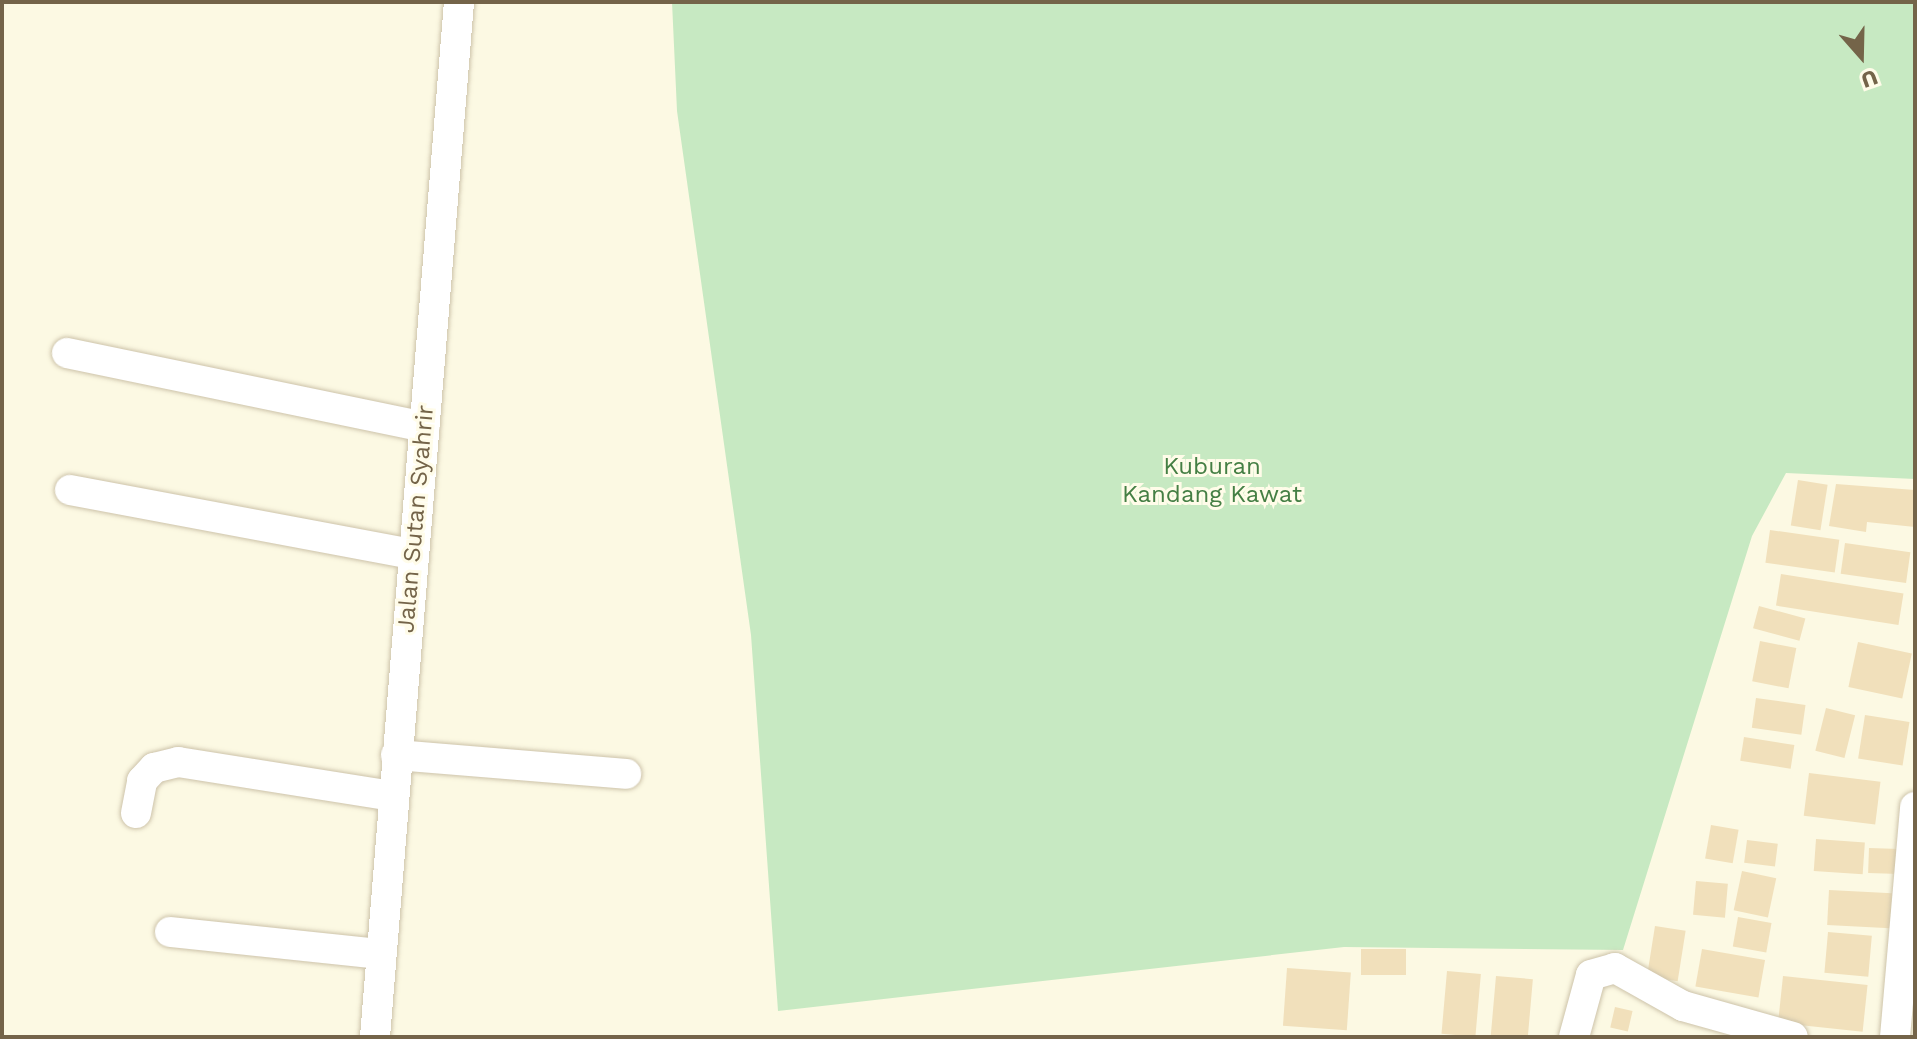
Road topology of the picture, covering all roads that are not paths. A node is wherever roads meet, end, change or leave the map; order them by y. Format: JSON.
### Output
{"nodes":[{"id":1,"x":459,"y":2,"type":"edge"},
{"id":2,"x":67,"y":353,"type":"dead end"},
{"id":3,"x":424,"y":427,"type":"junction"},
{"id":4,"x":70,"y":490,"type":"dead end"},
{"id":5,"x":413,"y":554,"type":"junction"},
{"id":6,"x":396,"y":755,"type":"junction"},
{"id":7,"x":626,"y":774,"type":"dead end"},
{"id":8,"x":392,"y":796,"type":"junction"},
{"id":9,"x":1915,"y":807,"type":"edge"},
{"id":10,"x":136,"y":813,"type":"dead end"},
{"id":11,"x":170,"y":932,"type":"dead end"},
{"id":12,"x":378,"y":954,"type":"junction"},
{"id":13,"x":375,"y":1037,"type":"edge"},
{"id":14,"x":1574,"y":1037,"type":"edge"},
{"id":15,"x":1793,"y":1037,"type":"edge"},
{"id":16,"x":1895,"y":1037,"type":"edge"}],
"edges":[{"from":1,"to":3,"type":"street","name":"Jalan Sutan Syahrir"},
{"from":2,"to":3,"type":"street"},
{"from":3,"to":5,"type":"street","name":"Jalan Sutan Syahrir"},
{"from":4,"to":5,"type":"street"},
{"from":5,"to":6,"type":"street","name":"Jalan Sutan Syahrir"},
{"from":6,"to":7,"type":"street"},
{"from":6,"to":8,"type":"street","name":"Jalan Sutan Syahrir"},
{"from":8,"to":10,"type":"street"},
{"from":8,"to":12,"type":"street","name":"Jalan Sutan Syahrir"},
{"from":9,"to":16,"type":"street"},
{"from":11,"to":12,"type":"street"},
{"from":12,"to":13,"type":"street","name":"Jalan Sutan Syahrir"},
{"from":14,"to":15,"type":"street"}]}
